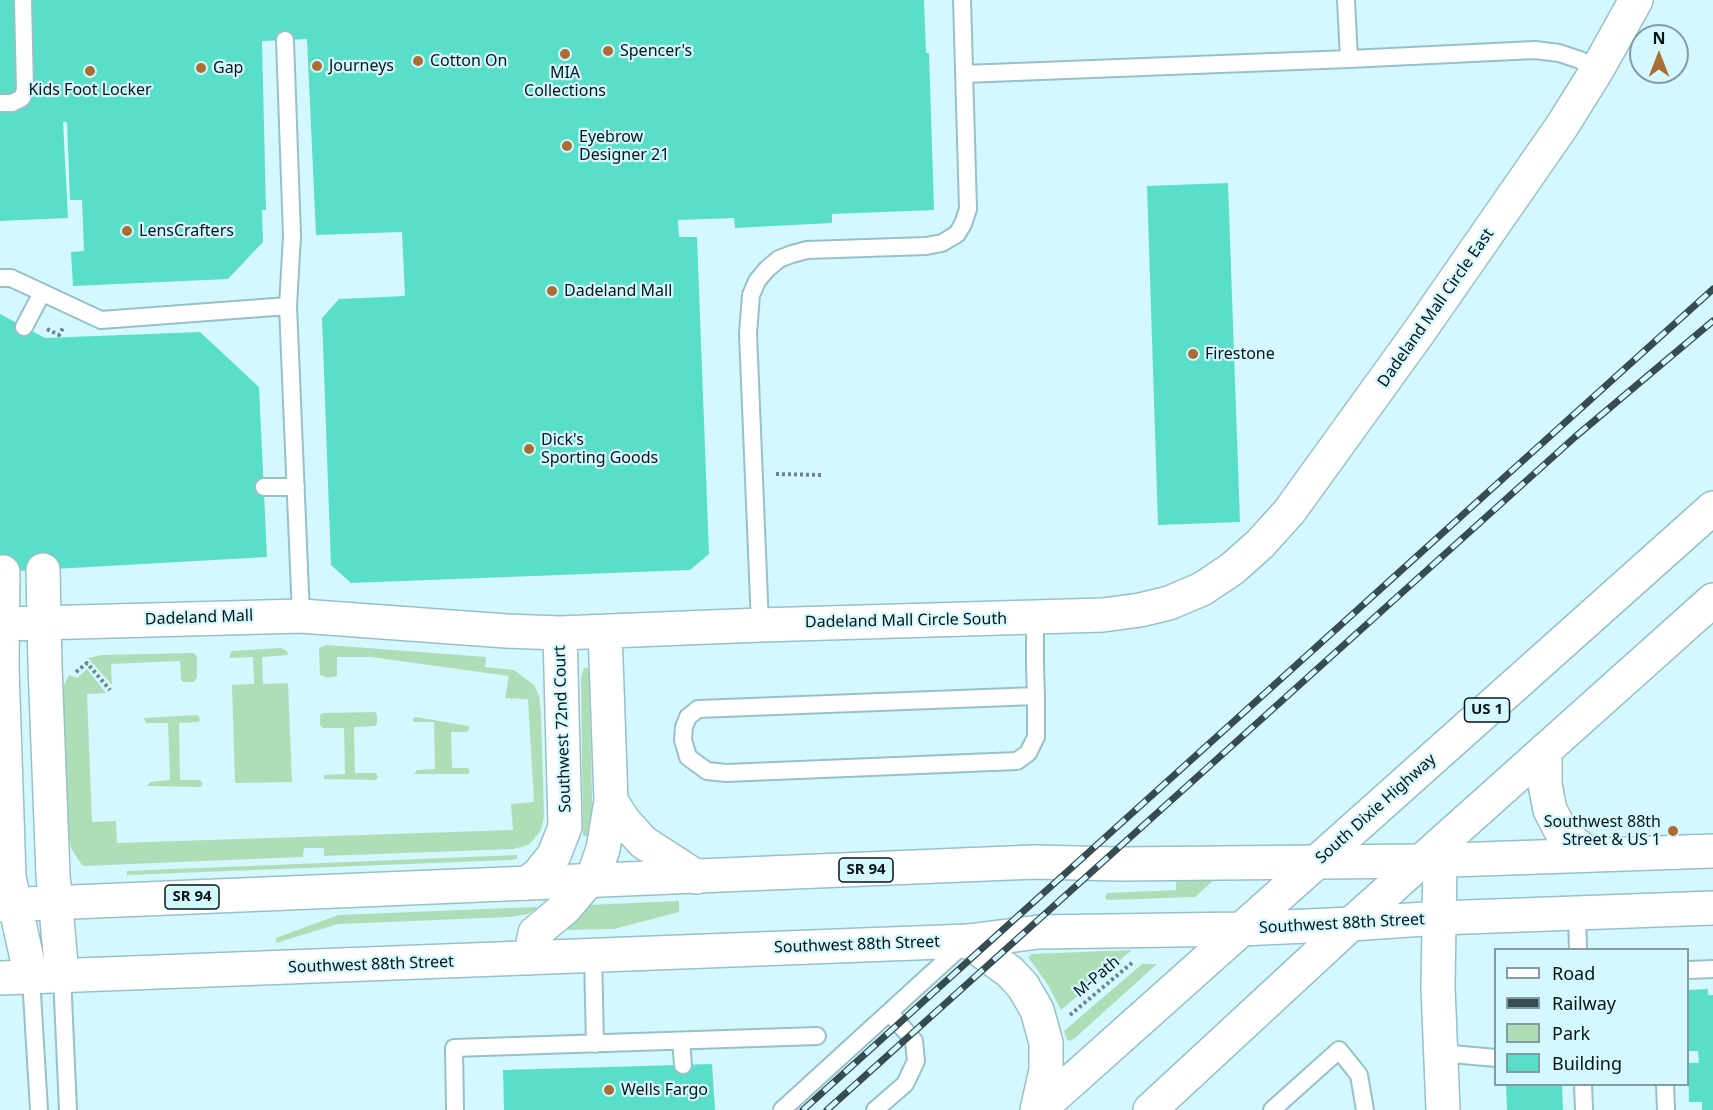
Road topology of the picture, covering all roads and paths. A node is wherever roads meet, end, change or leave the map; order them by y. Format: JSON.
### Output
{"nodes":[{"id":1,"x":23,"y":0,"type":"edge"},
{"id":2,"x":962,"y":0,"type":"edge"},
{"id":3,"x":1347,"y":0,"type":"edge"},
{"id":4,"x":1636,"y":0,"type":"edge"},
{"id":5,"x":285,"y":40,"type":"dead end"},
{"id":6,"x":1349,"y":59,"type":"junction"},
{"id":7,"x":1597,"y":70,"type":"junction"},
{"id":8,"x":964,"y":74,"type":"junction"},
{"id":9,"x":0,"y":103,"type":"edge"},
{"id":10,"x":0,"y":278,"type":"edge"},
{"id":11,"x":42,"y":293,"type":"junction"},
{"id":12,"x":288,"y":306,"type":"junction"},
{"id":13,"x":24,"y":327,"type":"dead end"},
{"id":14,"x":63,"y":328,"type":"dead end"},
{"id":15,"x":46,"y":329,"type":"dead end"},
{"id":16,"x":782,"y":474,"type":"dead end"},
{"id":17,"x":823,"y":475,"type":"dead end"},
{"id":18,"x":264,"y":487,"type":"dead end"},
{"id":19,"x":296,"y":487,"type":"junction"},
{"id":20,"x":1713,"y":508,"type":"edge"},
{"id":21,"x":43,"y":570,"type":"dead end"},
{"id":22,"x":3,"y":572,"type":"dead end"},
{"id":23,"x":1202,"y":589,"type":"joint"},
{"id":24,"x":1713,"y":600,"type":"edge"},
{"id":25,"x":301,"y":616,"type":"junction"},
{"id":26,"x":1035,"y":618,"type":"junction"},
{"id":27,"x":44,"y":623,"type":"junction"},
{"id":28,"x":1,"y":624,"type":"edge"},
{"id":29,"x":760,"y":625,"type":"junction"},
{"id":30,"x":605,"y":631,"type":"junction"},
{"id":31,"x":560,"y":633,"type":"junction"},
{"id":32,"x":72,"y":670,"type":"dead end"},
{"id":33,"x":111,"y":690,"type":"dead end"},
{"id":34,"x":1036,"y":696,"type":"junction"},
{"id":35,"x":1545,"y":750,"type":"junction"},
{"id":36,"x":611,"y":801,"type":"junction"},
{"id":37,"x":1713,"y":851,"type":"edge"},
{"id":38,"x":1588,"y":855,"type":"junction"},
{"id":39,"x":1431,"y":861,"type":"junction"},
{"id":40,"x":1316,"y":863,"type":"junction"},
{"id":41,"x":697,"y":877,"type":"junction"},
{"id":42,"x":588,"y":881,"type":"junction"},
{"id":43,"x":527,"y":883,"type":"junction"},
{"id":44,"x":54,"y":903,"type":"junction"},
{"id":45,"x":7,"y":904,"type":"edge"},
{"id":46,"x":1713,"y":908,"type":"edge"},
{"id":47,"x":1577,"y":913,"type":"junction"},
{"id":48,"x":1438,"y":918,"type":"junction"},
{"id":49,"x":1351,"y":924,"type":"junction"},
{"id":50,"x":1241,"y":929,"type":"junction"},
{"id":51,"x":968,"y":941,"type":"junction"},
{"id":52,"x":1578,"y":948,"type":"edge"},
{"id":53,"x":593,"y":955,"type":"junction"},
{"id":54,"x":530,"y":958,"type":"junction"},
{"id":55,"x":1136,"y":960,"type":"dead end"},
{"id":56,"x":1713,"y":969,"type":"edge"},
{"id":57,"x":1689,"y":970,"type":"edge"},
{"id":58,"x":31,"y":977,"type":"edge"},
{"id":59,"x":890,"y":1013,"type":"junction"},
{"id":60,"x":1063,"y":1021,"type":"dead end"},
{"id":61,"x":817,"y":1036,"type":"dead end"},
{"id":62,"x":681,"y":1041,"type":"junction"},
{"id":63,"x":595,"y":1044,"type":"junction"},
{"id":64,"x":1440,"y":1053,"type":"junction"},
{"id":65,"x":1494,"y":1058,"type":"edge"},
{"id":66,"x":683,"y":1065,"type":"dead end"},
{"id":67,"x":1583,"y":1086,"type":"edge"},
{"id":68,"x":1665,"y":1086,"type":"edge"},
{"id":69,"x":39,"y":1110,"type":"edge"},
{"id":70,"x":68,"y":1110,"type":"edge"},
{"id":71,"x":455,"y":1110,"type":"edge"},
{"id":72,"x":782,"y":1110,"type":"edge"},
{"id":73,"x":875,"y":1110,"type":"edge"},
{"id":74,"x":1038,"y":1110,"type":"edge"},
{"id":75,"x":1150,"y":1110,"type":"edge"},
{"id":76,"x":1272,"y":1110,"type":"edge"},
{"id":77,"x":1365,"y":1110,"type":"edge"},
{"id":78,"x":1443,"y":1110,"type":"edge"},
{"id":79,"x":1584,"y":1110,"type":"edge"},
{"id":80,"x":1666,"y":1110,"type":"edge"}],
"edges":[{"from":1,"to":9,"type":"lane"},
{"from":2,"to":8,"type":"lane"},
{"from":3,"to":6,"type":"lane"},
{"from":4,"to":7,"type":"main road","name":"Dadeland Mall Circle East"},
{"from":5,"to":12,"type":"lane"},
{"from":6,"to":7,"type":"lane"},
{"from":6,"to":8,"type":"lane"},
{"from":7,"to":23,"type":"main road","name":"Dadeland Mall Circle East"},
{"from":8,"to":29,"type":"lane"},
{"from":10,"to":11,"type":"lane"},
{"from":11,"to":12,"type":"lane"},
{"from":11,"to":13,"type":"lane"},
{"from":12,"to":19,"type":"lane"},
{"from":14,"to":15,"type":"path"},
{"from":16,"to":17,"type":"path"},
{"from":18,"to":19,"type":"lane"},
{"from":19,"to":25,"type":"lane"},
{"from":20,"to":40,"type":"main road","name":"South Dixie Highway","number":"US 1"},
{"from":21,"to":27,"type":"main road"},
{"from":22,"to":28,"type":"main road"},
{"from":23,"to":26,"type":"main road","name":"Dadeland Mall Circle South"},
{"from":24,"to":35,"type":"main road"},
{"from":25,"to":27,"type":"main road","name":"Dadeland Mall"},
{"from":25,"to":31,"type":"main road","name":"Dadeland Mall"},
{"from":26,"to":29,"type":"main road","name":"Dadeland Mall Circle South"},
{"from":26,"to":34,"type":"lane"},
{"from":27,"to":28,"type":"main road","name":"Dadeland Mall"},
{"from":27,"to":44,"type":"main road"},
{"from":28,"to":45,"type":"main road"},
{"from":29,"to":30,"type":"main road","name":"Dadeland Mall Circle South"},
{"from":30,"to":31,"type":"main road","name":"Dadeland Mall"},
{"from":30,"to":36,"type":"main road"},
{"from":31,"to":43,"type":"main road","name":"Southwest 72nd Court"},
{"from":32,"to":33,"type":"path"},
{"from":34,"to":34,"type":"lane"},
{"from":35,"to":38,"type":"main road"},
{"from":35,"to":39,"type":"main road"},
{"from":36,"to":41,"type":"main road"},
{"from":36,"to":42,"type":"main road"},
{"from":37,"to":38,"type":"main road"},
{"from":38,"to":39,"type":"main road"},
{"from":39,"to":40,"type":"main road"},
{"from":39,"to":48,"type":"main road"},
{"from":39,"to":49,"type":"main road"},
{"from":40,"to":41,"type":"main road","number":"SR 94"},
{"from":40,"to":50,"type":"main road","name":"South Dixie Highway","number":"US 1"},
{"from":41,"to":42,"type":"main road","number":"SR 94"},
{"from":42,"to":43,"type":"main road","number":"SR 94"},
{"from":42,"to":54,"type":"main road"},
{"from":43,"to":44,"type":"main road","number":"SR 94"},
{"from":44,"to":45,"type":"main road","number":"SR 94"},
{"from":44,"to":58,"type":"main road"},
{"from":45,"to":58,"type":"main road"},
{"from":46,"to":47,"type":"main road","name":"Southwest 88th Street"},
{"from":47,"to":48,"type":"main road","name":"Southwest 88th Street"},
{"from":47,"to":52,"type":"lane"},
{"from":48,"to":49,"type":"main road","name":"Southwest 88th Street"},
{"from":48,"to":64,"type":"main road"},
{"from":49,"to":50,"type":"main road","name":"Southwest 88th Street"},
{"from":49,"to":75,"type":"main road"},
{"from":50,"to":51,"type":"main road","name":"Southwest 88th Street"},
{"from":50,"to":74,"type":"main road","name":"South Dixie Highway","number":"US 1"},
{"from":51,"to":53,"type":"main road","name":"Southwest 88th Street"},
{"from":51,"to":59,"type":"lane"},
{"from":51,"to":74,"type":"main road"},
{"from":53,"to":54,"type":"main road","name":"Southwest 88th Street"},
{"from":53,"to":63,"type":"lane"},
{"from":54,"to":58,"type":"main road","name":"Southwest 88th Street"},
{"from":55,"to":60,"type":"path","name":"M-Path"},
{"from":56,"to":57,"type":"lane"},
{"from":58,"to":69,"type":"lane"},
{"from":58,"to":70,"type":"lane"},
{"from":59,"to":72,"type":"lane"},
{"from":59,"to":73,"type":"lane"},
{"from":61,"to":62,"type":"lane"},
{"from":62,"to":63,"type":"lane"},
{"from":62,"to":66,"type":"lane"},
{"from":63,"to":71,"type":"lane"},
{"from":64,"to":65,"type":"lane"},
{"from":64,"to":78,"type":"main road"},
{"from":67,"to":79,"type":"lane"},
{"from":68,"to":80,"type":"lane"},
{"from":76,"to":77,"type":"lane"}]}
